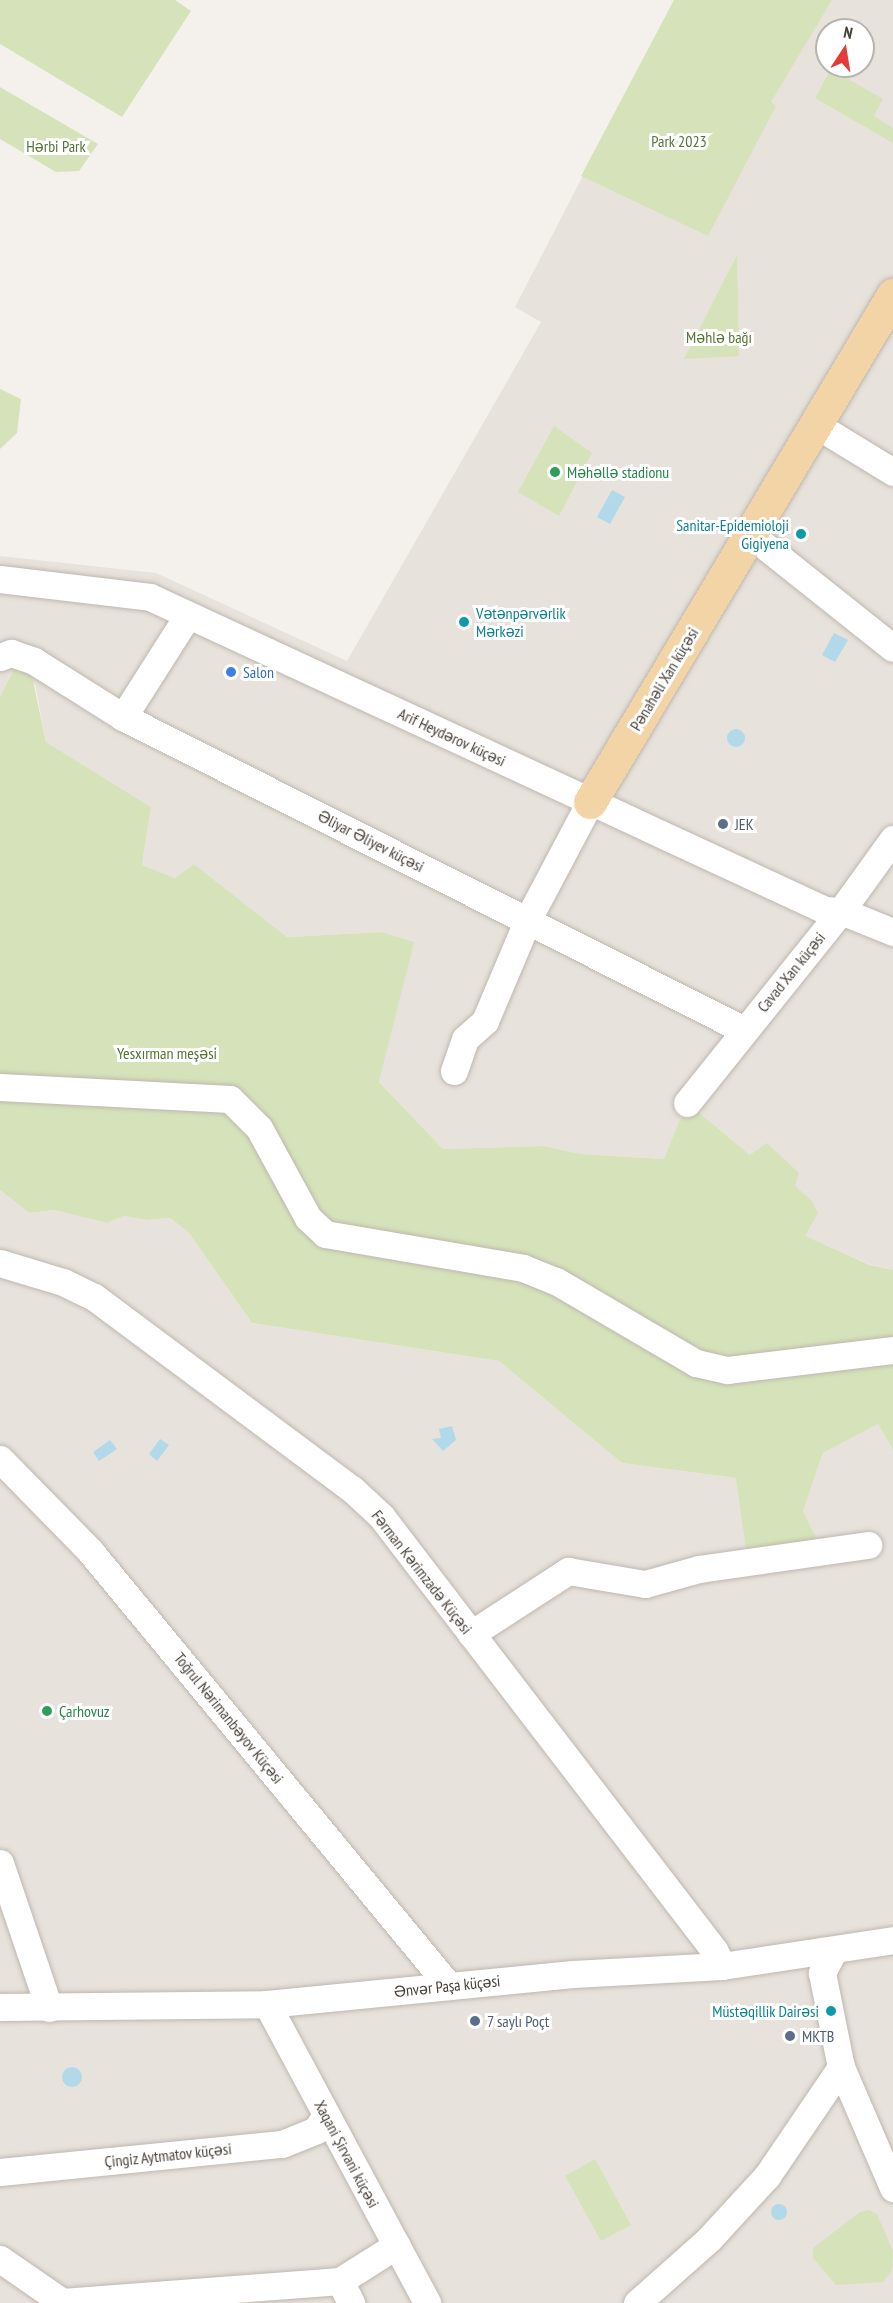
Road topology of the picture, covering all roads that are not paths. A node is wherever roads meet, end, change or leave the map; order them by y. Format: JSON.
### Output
{"nodes":[{"id":1,"x":893,"y":296,"type":"edge"},
{"id":2,"x":818,"y":426,"type":"junction"},
{"id":3,"x":893,"y":472,"type":"edge"},
{"id":4,"x":751,"y":535,"type":"junction"},
{"id":5,"x":0,"y":579,"type":"edge"},
{"id":6,"x":188,"y":615,"type":"junction"},
{"id":7,"x":893,"y":648,"type":"edge"},
{"id":8,"x":0,"y":657,"type":"edge"},
{"id":9,"x":123,"y":717,"type":"junction"},
{"id":10,"x":590,"y":802,"type":"junction"},
{"id":11,"x":893,"y":839,"type":"edge"},
{"id":12,"x":841,"y":911,"type":"junction"},
{"id":13,"x":528,"y":919,"type":"junction"},
{"id":14,"x":893,"y":932,"type":"edge"},
{"id":15,"x":744,"y":1030,"type":"junction"},
{"id":16,"x":454,"y":1071,"type":"dead end"},
{"id":17,"x":0,"y":1087,"type":"edge"},
{"id":18,"x":687,"y":1103,"type":"dead end"},
{"id":19,"x":0,"y":1263,"type":"edge"},
{"id":20,"x":893,"y":1350,"type":"edge"},
{"id":21,"x":0,"y":1459,"type":"edge"},
{"id":22,"x":868,"y":1545,"type":"dead end"},
{"id":23,"x":471,"y":1634,"type":"junction"},
{"id":24,"x":0,"y":1863,"type":"edge"},
{"id":25,"x":893,"y":1940,"type":"edge"},
{"id":26,"x":832,"y":1952,"type":"junction"},
{"id":27,"x":722,"y":1966,"type":"junction"},
{"id":28,"x":449,"y":1986,"type":"junction"},
{"id":29,"x":267,"y":2004,"type":"junction"},
{"id":30,"x":0,"y":2007,"type":"edge"},
{"id":31,"x":49,"y":2008,"type":"junction"},
{"id":32,"x":841,"y":2067,"type":"junction"},
{"id":33,"x":325,"y":2116,"type":"junction"},
{"id":34,"x":0,"y":2172,"type":"edge"},
{"id":35,"x":893,"y":2188,"type":"edge"},
{"id":36,"x":397,"y":2245,"type":"junction"},
{"id":37,"x":0,"y":2259,"type":"edge"},
{"id":38,"x":345,"y":2292,"type":"edge"},
{"id":39,"x":299,"y":2293,"type":"edge"},
{"id":40,"x":180,"y":2299,"type":"edge"},
{"id":41,"x":62,"y":2302,"type":"edge"},
{"id":42,"x":427,"y":2303,"type":"edge"},
{"id":43,"x":637,"y":2303,"type":"edge"}],
"edges":[{"from":1,"to":2,"type":"main road","name":"Pənahəli Xan küçəsi"},
{"from":2,"to":3,"type":"street"},
{"from":2,"to":4,"type":"main road","name":"Pənahəli Xan küçəsi"},
{"from":4,"to":7,"type":"street"},
{"from":4,"to":10,"type":"main road","name":"Pənahəli Xan küçəsi"},
{"from":5,"to":6,"type":"street","name":"Arif Heydərov küçəsi"},
{"from":6,"to":9,"type":"street"},
{"from":6,"to":10,"type":"street","name":"Arif Heydərov küçəsi"},
{"from":8,"to":9,"type":"street","name":"Əliyar Əliyev küçəsi"},
{"from":9,"to":13,"type":"street","name":"Əliyar Əliyev küçəsi"},
{"from":10,"to":12,"type":"street","name":"Arif Heydərov küçəsi"},
{"from":10,"to":13,"type":"street","name":"Pənahəli Xan küçəsi"},
{"from":11,"to":12,"type":"street","name":"Cavad Xan küçəsi"},
{"from":12,"to":14,"type":"street","name":"Arif Heydərov küçəsi"},
{"from":12,"to":15,"type":"street","name":"Cavad Xan küçəsi"},
{"from":13,"to":15,"type":"street","name":"Əliyar Əliyev küçəsi"},
{"from":13,"to":16,"type":"street","name":"Pənahəli Xan küçəsi"},
{"from":15,"to":18,"type":"street","name":"Cavad Xan küçəsi"},
{"from":17,"to":20,"type":"street"},
{"from":19,"to":23,"type":"street","name":"Fərman Kərimzadə Küçəsi"},
{"from":21,"to":28,"type":"street","name":"Toğrul Nərimanbəyov Küçəsi"},
{"from":22,"to":23,"type":"street"},
{"from":23,"to":27,"type":"street","name":"Fərman Kərimzadə Küçəsi"},
{"from":24,"to":31,"type":"street"},
{"from":25,"to":26,"type":"street","name":"Ənvər Paşa küçəsi"},
{"from":26,"to":27,"type":"street","name":"Ənvər Paşa küçəsi"},
{"from":26,"to":32,"type":"street"},
{"from":27,"to":28,"type":"street","name":"Ənvər Paşa küçəsi"},
{"from":28,"to":29,"type":"street","name":"Ənvər Paşa küçəsi"},
{"from":29,"to":31,"type":"street","name":"Ənvər Paşa küçəsi"},
{"from":29,"to":33,"type":"street","name":"Xaqani Şirvani küçəsi"},
{"from":30,"to":31,"type":"street","name":"Ənvər Paşa küçəsi"},
{"from":32,"to":35,"type":"street"},
{"from":32,"to":43,"type":"street"},
{"from":33,"to":34,"type":"street","name":"Çingiz Aytmatov küçəsi"},
{"from":33,"to":36,"type":"street","name":"Xaqani Şirvani küçəsi"},
{"from":36,"to":38,"type":"street"},
{"from":36,"to":42,"type":"street","name":"Xaqani Şirvani küçəsi"},
{"from":37,"to":41,"type":"street"},
{"from":38,"to":39,"type":"street"},
{"from":39,"to":40,"type":"street"},
{"from":40,"to":41,"type":"street"}]}
